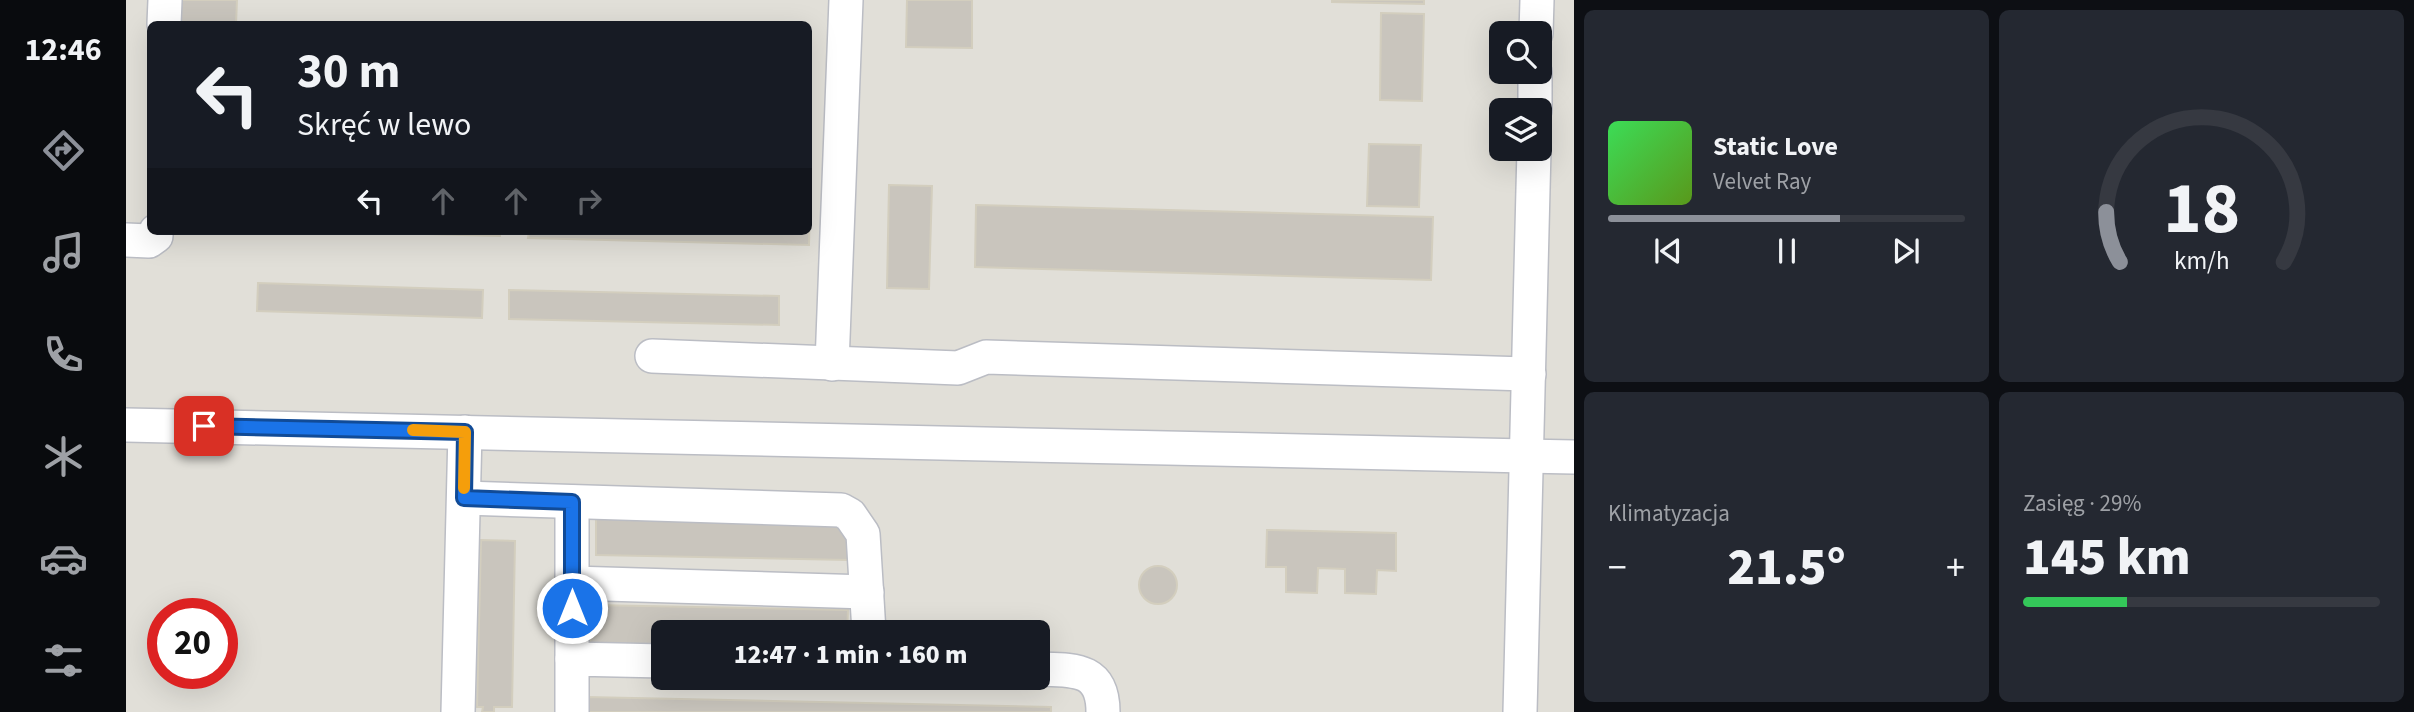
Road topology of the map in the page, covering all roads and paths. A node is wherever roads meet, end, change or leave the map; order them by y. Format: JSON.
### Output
{"nodes":[{"id":1,"x":165,"y":0,"type":"edge"},
{"id":2,"x":846,"y":0,"type":"edge"},
{"id":3,"x":1537,"y":0,"type":"edge"},
{"id":4,"x":164,"y":21,"type":"edge"},
{"id":5,"x":1536,"y":21,"type":"edge"},
{"id":6,"x":1534,"y":161,"type":"edge"},
{"id":7,"x":156,"y":235,"type":"edge"},
{"id":8,"x":126,"y":240,"type":"edge"},
{"id":9,"x":652,"y":356,"type":"dead end"},
{"id":10,"x":832,"y":364,"type":"junction"},
{"id":11,"x":1529,"y":374,"type":"junction"},
{"id":12,"x":126,"y":425,"type":"edge"},
{"id":13,"x":465,"y":432,"type":"junction"},
{"id":14,"x":1527,"y":455,"type":"junction"},
{"id":15,"x":1574,"y":457,"type":"edge"},
{"id":16,"x":464,"y":498,"type":"junction"},
{"id":17,"x":572,"y":502,"type":"junction"},
{"id":18,"x":572,"y":583,"type":"junction"},
{"id":19,"x":867,"y":592,"type":"junction"},
{"id":20,"x":868,"y":620,"type":"edge"},
{"id":21,"x":572,"y":659,"type":"junction"},
{"id":22,"x":651,"y":661,"type":"edge"},
{"id":23,"x":1050,"y":669,"type":"edge"},
{"id":24,"x":458,"y":712,"type":"edge"},
{"id":25,"x":572,"y":712,"type":"edge"},
{"id":26,"x":1103,"y":712,"type":"edge"},
{"id":27,"x":1520,"y":712,"type":"edge"}],
"edges":[{"from":1,"to":4,"type":"lane"},
{"from":2,"to":10,"type":"lane"},
{"from":3,"to":5,"type":"lane"},
{"from":6,"to":11,"type":"lane"},
{"from":7,"to":8,"type":"lane"},
{"from":9,"to":10,"type":"lane"},
{"from":10,"to":11,"type":"lane"},
{"from":11,"to":14,"type":"lane"},
{"from":12,"to":13,"type":"lane"},
{"from":13,"to":14,"type":"lane"},
{"from":13,"to":16,"type":"lane"},
{"from":14,"to":15,"type":"lane"},
{"from":14,"to":27,"type":"lane"},
{"from":16,"to":17,"type":"lane"},
{"from":16,"to":24,"type":"lane"},
{"from":17,"to":18,"type":"lane"},
{"from":17,"to":19,"type":"lane"},
{"from":18,"to":19,"type":"lane"},
{"from":18,"to":21,"type":"lane"},
{"from":19,"to":20,"type":"lane"},
{"from":21,"to":22,"type":"lane"},
{"from":21,"to":25,"type":"lane"},
{"from":23,"to":26,"type":"lane"}]}
